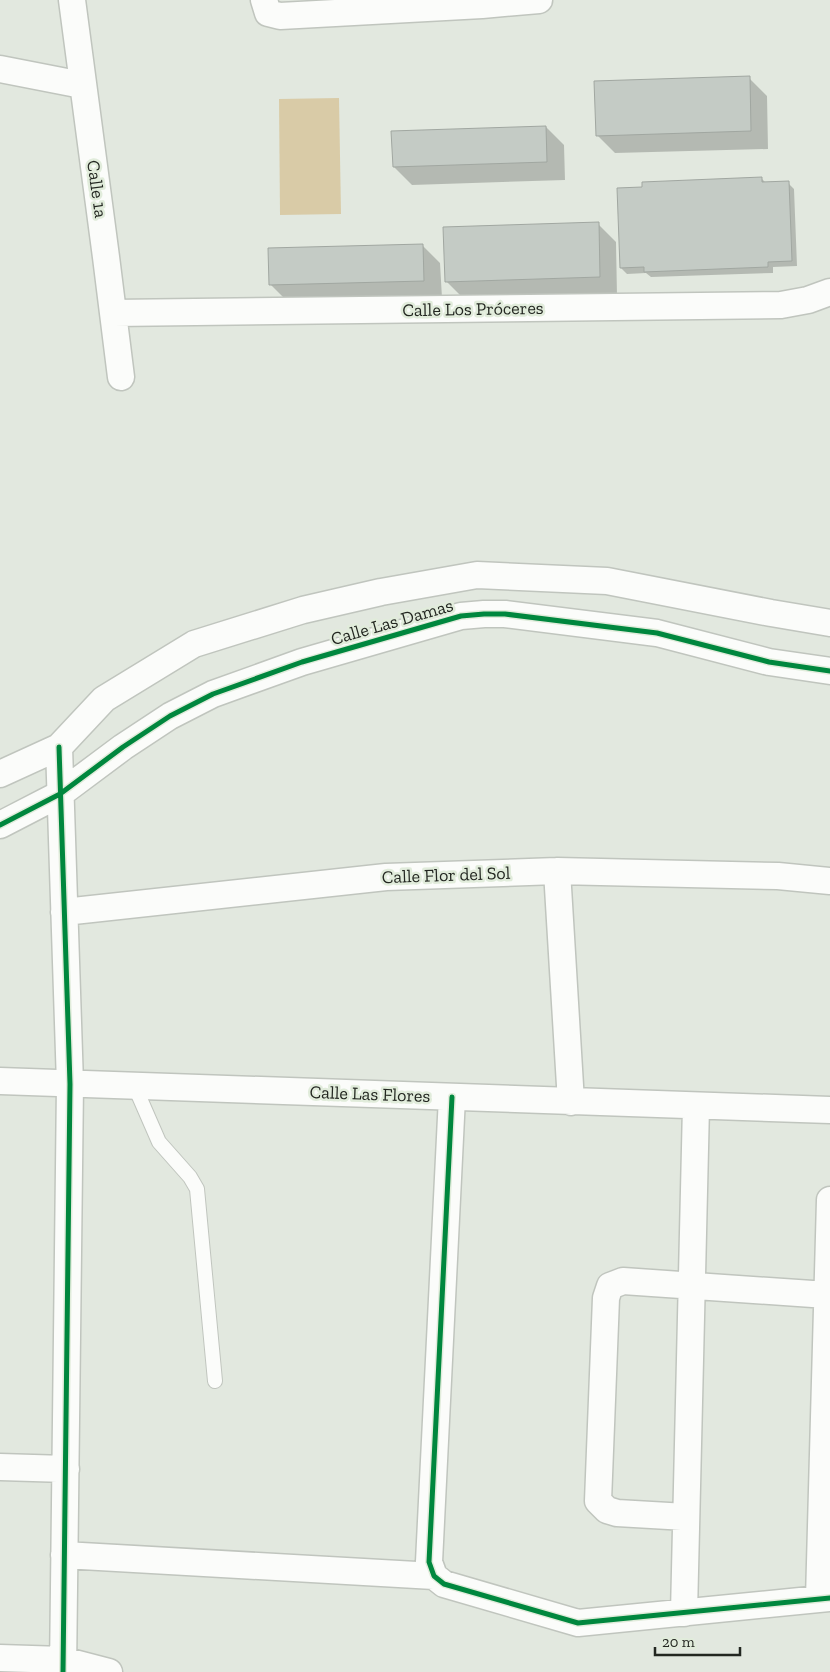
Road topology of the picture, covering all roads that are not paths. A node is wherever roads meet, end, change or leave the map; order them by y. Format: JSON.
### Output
{"nodes":[{"id":1,"x":72,"y":0,"type":"edge"},
{"id":2,"x":264,"y":0,"type":"edge"},
{"id":3,"x":540,"y":0,"type":"edge"},
{"id":4,"x":482,"y":3,"type":"edge"},
{"id":5,"x":0,"y":69,"type":"edge"},
{"id":6,"x":82,"y":85,"type":"junction"},
{"id":7,"x":830,"y":292,"type":"edge"},
{"id":8,"x":114,"y":313,"type":"junction"},
{"id":9,"x":121,"y":377,"type":"dead end"},
{"id":10,"x":477,"y":575,"type":"junction"},
{"id":11,"x":484,"y":614,"type":"junction"},
{"id":12,"x":830,"y":623,"type":"edge"},
{"id":13,"x":830,"y":671,"type":"edge"},
{"id":14,"x":59,"y":747,"type":"junction"},
{"id":15,"x":0,"y":774,"type":"edge"},
{"id":16,"x":60,"y":794,"type":"junction"},
{"id":17,"x":0,"y":825,"type":"edge"},
{"id":18,"x":557,"y":871,"type":"junction"},
{"id":19,"x":830,"y":880,"type":"edge"},
{"id":20,"x":64,"y":912,"type":"junction"},
{"id":21,"x":0,"y":1081,"type":"edge"},
{"id":22,"x":70,"y":1084,"type":"junction"},
{"id":23,"x":135,"y":1087,"type":"junction"},
{"id":24,"x":452,"y":1097,"type":"junction"},
{"id":25,"x":571,"y":1102,"type":"junction"},
{"id":26,"x":696,"y":1106,"type":"junction"},
{"id":27,"x":830,"y":1110,"type":"edge"},
{"id":28,"x":830,"y":1200,"type":"edge"},
{"id":29,"x":692,"y":1285,"type":"junction"},
{"id":30,"x":827,"y":1295,"type":"junction"},
{"id":31,"x":215,"y":1381,"type":"dead end"},
{"id":32,"x":0,"y":1467,"type":"edge"},
{"id":33,"x":66,"y":1470,"type":"junction"},
{"id":34,"x":686,"y":1517,"type":"junction"},
{"id":35,"x":64,"y":1555,"type":"junction"},
{"id":36,"x":434,"y":1576,"type":"junction"},
{"id":37,"x":824,"y":1599,"type":"edge"},
{"id":38,"x":684,"y":1613,"type":"junction"},
{"id":39,"x":0,"y":1658,"type":"edge"},
{"id":40,"x":63,"y":1666,"type":"edge"},
{"id":41,"x":109,"y":1672,"type":"edge"}],
"edges":[{"from":1,"to":6,"type":"street","name":"Calle 1a"},
{"from":2,"to":4,"type":"street"},
{"from":3,"to":4,"type":"street"},
{"from":5,"to":6,"type":"street"},
{"from":6,"to":8,"type":"street","name":"Calle 1a"},
{"from":7,"to":8,"type":"street","name":"Calle Los Próceres"},
{"from":8,"to":9,"type":"street","name":"Calle 1a"},
{"from":10,"to":11,"type":"street"},
{"from":10,"to":12,"type":"street","name":"Calle Las Damas"},
{"from":10,"to":14,"type":"street","name":"Calle Las Damas"},
{"from":11,"to":13,"type":"street","name":"Calle Las Damas"},
{"from":11,"to":16,"type":"street","name":"Calle Las Damas"},
{"from":14,"to":15,"type":"street","name":"Calle Las Damas"},
{"from":14,"to":16,"type":"street"},
{"from":16,"to":17,"type":"street","name":"Calle Las Damas"},
{"from":16,"to":20,"type":"street"},
{"from":18,"to":19,"type":"street","name":"Calle Flor del Sol"},
{"from":18,"to":20,"type":"street","name":"Calle Flor del Sol"},
{"from":18,"to":25,"type":"street"},
{"from":20,"to":22,"type":"street"},
{"from":21,"to":22,"type":"street","name":"Calle Las Flores"},
{"from":22,"to":23,"type":"street","name":"Calle Las Flores"},
{"from":22,"to":33,"type":"street"},
{"from":23,"to":24,"type":"street","name":"Calle Las Flores"},
{"from":23,"to":31,"type":"lane"},
{"from":24,"to":25,"type":"street","name":"Calle Las Flores"},
{"from":24,"to":36,"type":"street"},
{"from":25,"to":26,"type":"street","name":"Calle Las Flores"},
{"from":26,"to":27,"type":"street","name":"Calle Las Flores"},
{"from":26,"to":29,"type":"street"},
{"from":28,"to":30,"type":"street"},
{"from":29,"to":30,"type":"street"},
{"from":29,"to":34,"type":"street"},
{"from":29,"to":34,"type":"street"},
{"from":30,"to":37,"type":"street"},
{"from":32,"to":33,"type":"street"},
{"from":33,"to":35,"type":"street"},
{"from":34,"to":38,"type":"street"},
{"from":35,"to":36,"type":"street"},
{"from":35,"to":40,"type":"street"},
{"from":36,"to":38,"type":"street"},
{"from":37,"to":38,"type":"street"},
{"from":39,"to":40,"type":"street"},
{"from":40,"to":41,"type":"street"}]}
